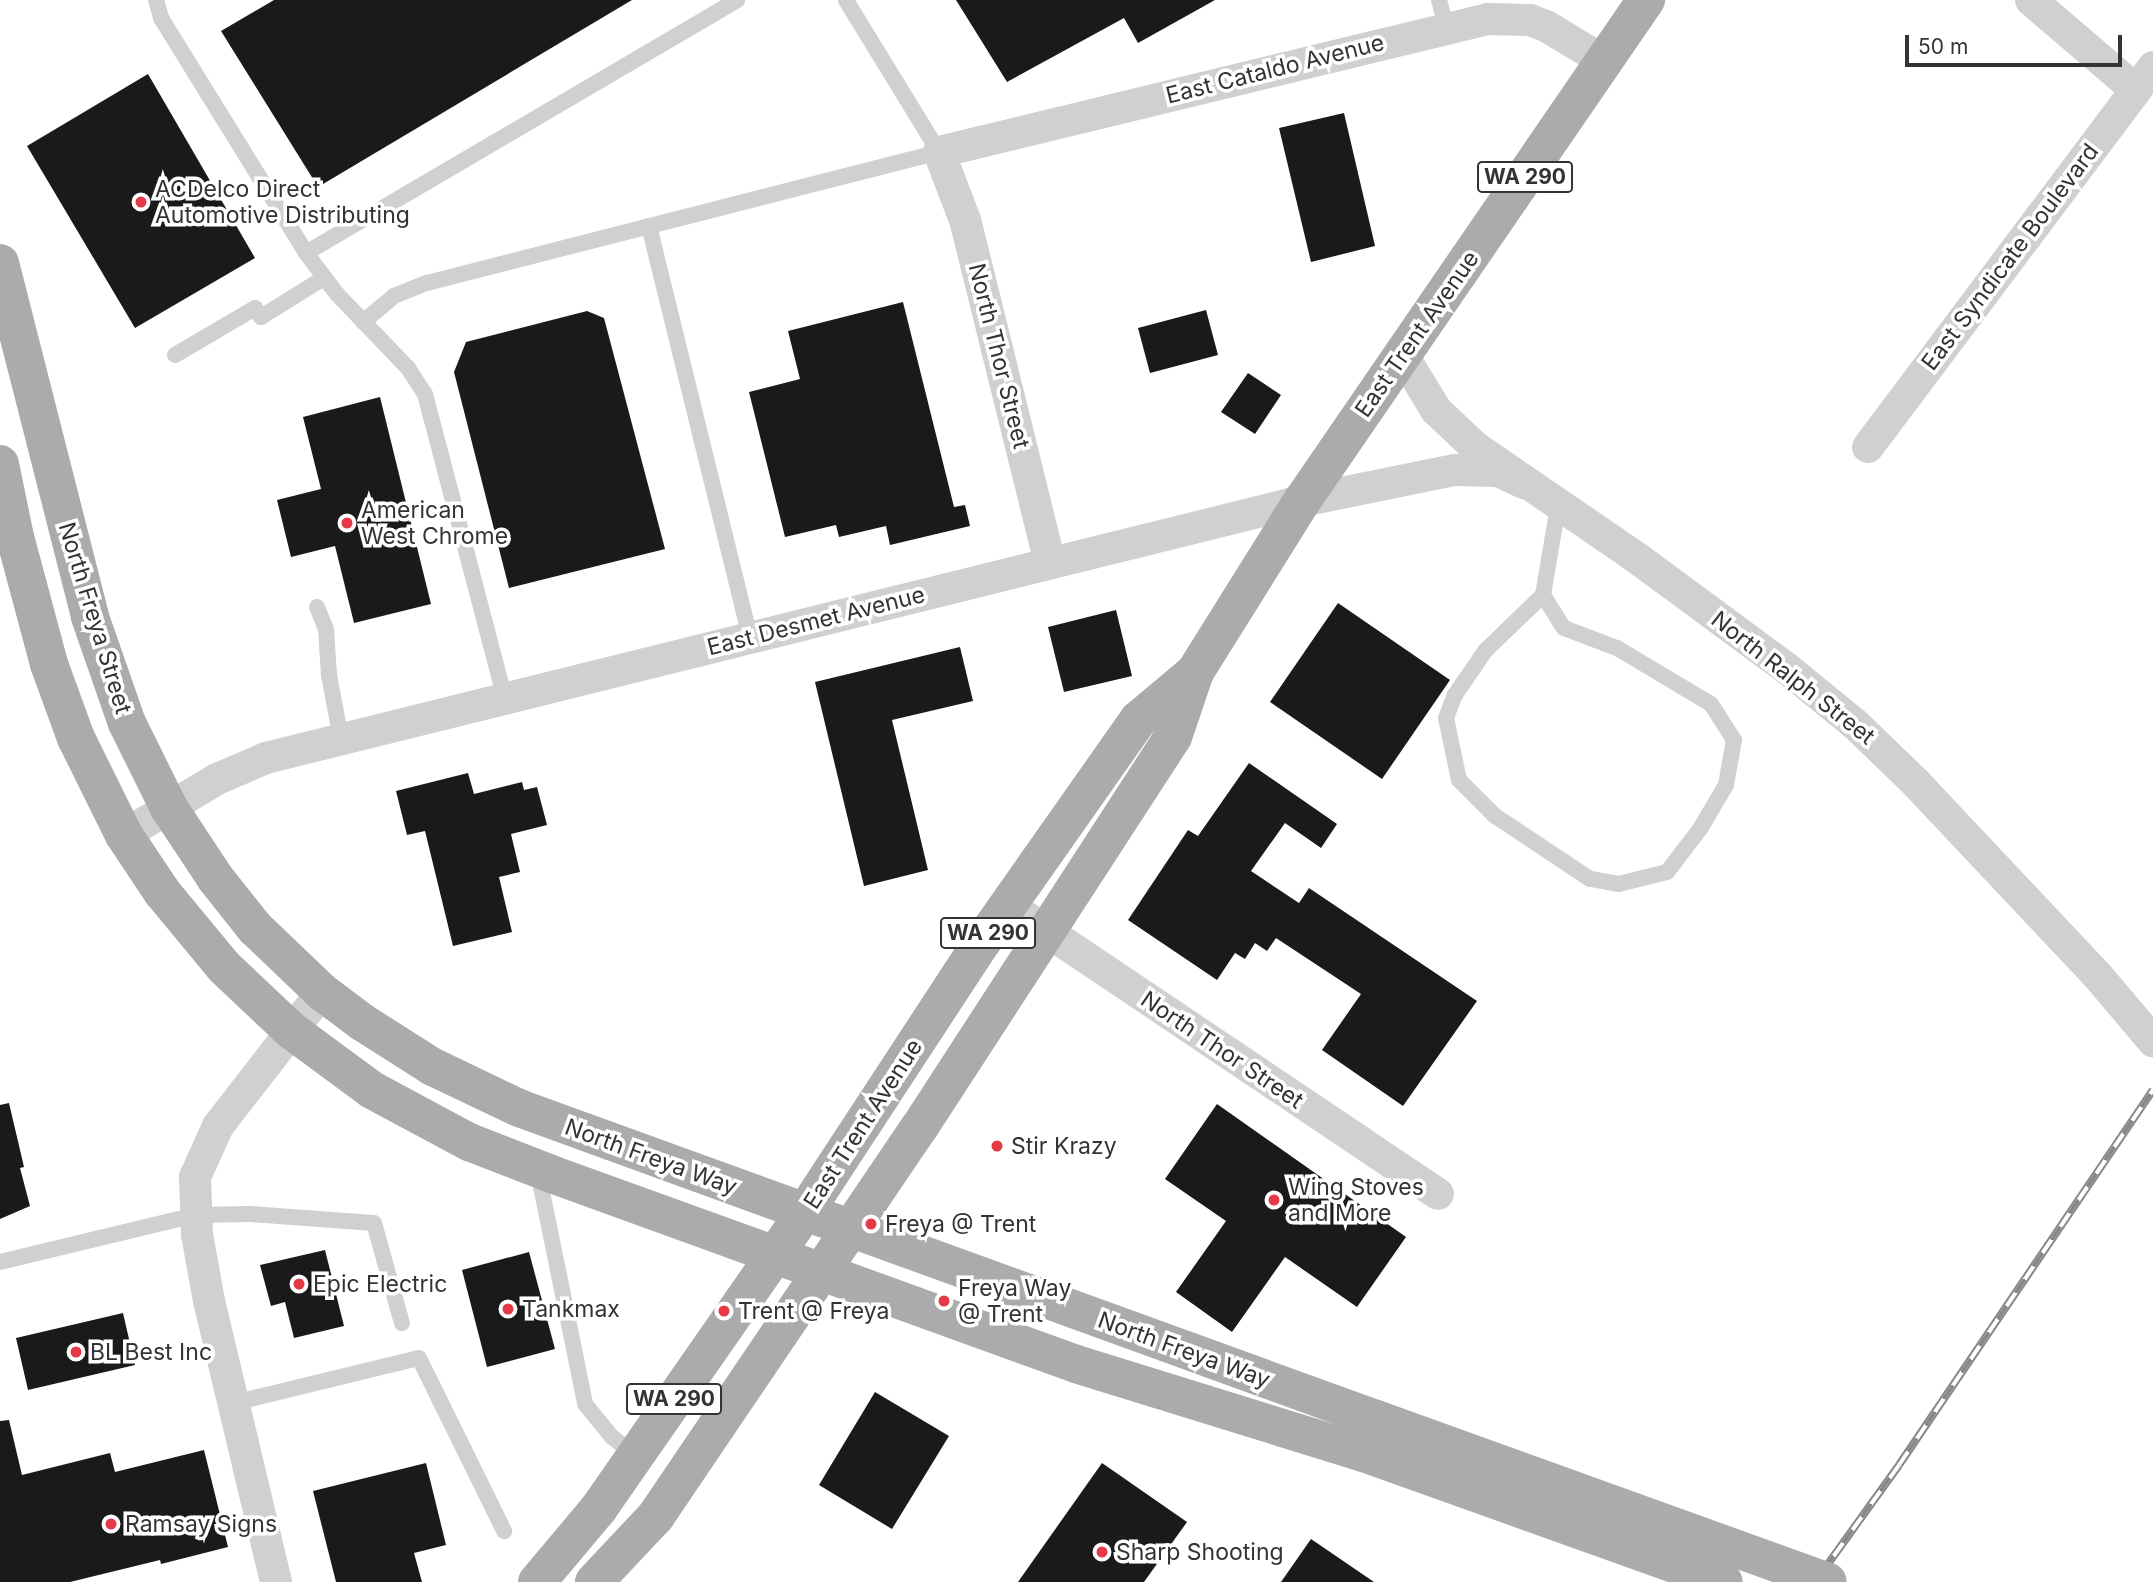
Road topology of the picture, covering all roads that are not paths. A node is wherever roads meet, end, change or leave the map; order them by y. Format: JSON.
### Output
{"nodes":[{"id":1,"x":156,"y":0,"type":"edge"},
{"id":2,"x":737,"y":0,"type":"edge"},
{"id":3,"x":846,"y":0,"type":"edge"},
{"id":4,"x":1646,"y":0,"type":"edge"},
{"id":5,"x":2031,"y":0,"type":"edge"},
{"id":6,"x":1443,"y":13,"type":"edge"},
{"id":7,"x":1604,"y":61,"type":"junction"},
{"id":8,"x":2144,"y":78,"type":"edge"},
{"id":9,"x":939,"y":152,"type":"junction"},
{"id":10,"x":649,"y":226,"type":"junction"},
{"id":11,"x":306,"y":253,"type":"junction"},
{"id":12,"x":0,"y":263,"type":"edge"},
{"id":13,"x":324,"y":278,"type":"junction"},
{"id":14,"x":363,"y":322,"type":"junction"},
{"id":15,"x":1402,"y":354,"type":"junction"},
{"id":16,"x":175,"y":355,"type":"dead end"},
{"id":17,"x":1868,"y":447,"type":"dead end"},
{"id":18,"x":0,"y":464,"type":"edge"},
{"id":19,"x":1524,"y":483,"type":"junction"},
{"id":20,"x":1302,"y":501,"type":"junction"},
{"id":21,"x":1558,"y":506,"type":"junction"},
{"id":22,"x":1050,"y":562,"type":"junction"},
{"id":23,"x":1543,"y":595,"type":"junction"},
{"id":24,"x":317,"y":607,"type":"dead end"},
{"id":25,"x":750,"y":637,"type":"junction"},
{"id":26,"x":1195,"y":672,"type":"junction"},
{"id":27,"x":505,"y":699,"type":"junction"},
{"id":28,"x":341,"y":739,"type":"junction"},
{"id":29,"x":169,"y":808,"type":"junction"},
{"id":30,"x":124,"y":835,"type":"junction"},
{"id":31,"x":1008,"y":905,"type":"junction"},
{"id":32,"x":1048,"y":930,"type":"junction"},
{"id":33,"x":322,"y":992,"type":"junction"},
{"id":34,"x":292,"y":1031,"type":"junction"},
{"id":35,"x":2153,"y":1041,"type":"edge"},
{"id":36,"x":537,"y":1169,"type":"junction"},
{"id":37,"x":1438,"y":1194,"type":"dead end"},
{"id":38,"x":805,"y":1212,"type":"junction"},
{"id":39,"x":196,"y":1215,"type":"junction"},
{"id":40,"x":852,"y":1228,"type":"junction"},
{"id":41,"x":774,"y":1254,"type":"junction"},
{"id":42,"x":0,"y":1262,"type":"edge"},
{"id":43,"x":821,"y":1272,"type":"junction"},
{"id":44,"x":402,"y":1323,"type":"dead end"},
{"id":45,"x":1076,"y":1364,"type":"junction"},
{"id":46,"x":1288,"y":1387,"type":"junction"},
{"id":47,"x":233,"y":1403,"type":"junction"},
{"id":48,"x":1370,"y":1436,"type":"junction"},
{"id":49,"x":635,"y":1455,"type":"junction"},
{"id":50,"x":504,"y":1531,"type":"dead end"},
{"id":51,"x":276,"y":1582,"type":"edge"},
{"id":52,"x":537,"y":1582,"type":"edge"},
{"id":53,"x":594,"y":1582,"type":"edge"},
{"id":54,"x":1724,"y":1582,"type":"edge"},
{"id":55,"x":1828,"y":1582,"type":"edge"}],
"edges":[{"from":1,"to":11,"type":"lane"},
{"from":2,"to":11,"type":"lane"},
{"from":3,"to":9,"type":"lane"},
{"from":4,"to":7,"type":"main road","name":"East Trent Avenue","number":"WA 290"},
{"from":5,"to":8,"type":"street"},
{"from":6,"to":7,"type":"street","name":"East Cataldo Avenue"},
{"from":6,"to":9,"type":"street","name":"East Cataldo Avenue"},
{"from":7,"to":15,"type":"main road","name":"East Trent Avenue","number":"WA 290"},
{"from":8,"to":17,"type":"street","name":"East Syndicate Boulevard"},
{"from":9,"to":10,"type":"lane"},
{"from":9,"to":22,"type":"street","name":"North Thor Street"},
{"from":10,"to":14,"type":"lane"},
{"from":10,"to":25,"type":"lane"},
{"from":11,"to":13,"type":"lane"},
{"from":12,"to":29,"type":"main road","name":"North Freya Street"},
{"from":13,"to":14,"type":"lane"},
{"from":13,"to":16,"type":"lane"},
{"from":14,"to":27,"type":"lane"},
{"from":15,"to":19,"type":"street","name":"North Ralph Street"},
{"from":15,"to":20,"type":"main road","name":"East Trent Avenue","number":"WA 290"},
{"from":18,"to":30,"type":"main road"},
{"from":19,"to":20,"type":"street","name":"East Desmet Avenue"},
{"from":19,"to":21,"type":"street","name":"North Ralph Street"},
{"from":20,"to":22,"type":"street","name":"East Desmet Avenue"},
{"from":20,"to":26,"type":"main road","name":"East Trent Avenue","number":"WA 290"},
{"from":21,"to":23,"type":"lane"},
{"from":21,"to":35,"type":"street","name":"North Ralph Street"},
{"from":22,"to":25,"type":"street","name":"East Desmet Avenue"},
{"from":23,"to":23,"type":"lane"},
{"from":24,"to":28,"type":"lane"},
{"from":25,"to":27,"type":"street","name":"East Desmet Avenue"},
{"from":26,"to":31,"type":"main road","name":"East Trent Avenue","number":"WA 290"},
{"from":26,"to":32,"type":"main road","name":"East Trent Avenue","number":"WA 290"},
{"from":27,"to":28,"type":"street","name":"East Desmet Avenue"},
{"from":28,"to":29,"type":"street","name":"East Desmet Avenue"},
{"from":29,"to":30,"type":"street","name":"East Desmet Avenue"},
{"from":29,"to":33,"type":"main road","name":"North Freya Street"},
{"from":30,"to":34,"type":"main road"},
{"from":31,"to":32,"type":"street","name":"North Thor Street"},
{"from":31,"to":38,"type":"main road","name":"East Trent Avenue","number":"WA 290"},
{"from":32,"to":37,"type":"street","name":"North Thor Street"},
{"from":32,"to":40,"type":"main road","name":"East Trent Avenue","number":"WA 290"},
{"from":33,"to":34,"type":"street"},
{"from":33,"to":38,"type":"main road","name":"North Freya Way"},
{"from":34,"to":36,"type":"main road","name":"North Freya Way"},
{"from":34,"to":39,"type":"street"},
{"from":36,"to":41,"type":"main road","name":"North Freya Way"},
{"from":36,"to":49,"type":"lane"},
{"from":38,"to":40,"type":"main road","name":"North Freya Way"},
{"from":38,"to":41,"type":"main road","name":"East Trent Avenue","number":"WA 290"},
{"from":39,"to":42,"type":"lane"},
{"from":39,"to":44,"type":"lane"},
{"from":39,"to":47,"type":"street"},
{"from":40,"to":43,"type":"main road","name":"East Trent Avenue","number":"WA 290"},
{"from":40,"to":46,"type":"main road","name":"North Freya Way"},
{"from":41,"to":43,"type":"main road","name":"North Freya Way"},
{"from":41,"to":49,"type":"main road","name":"East Trent Avenue","number":"WA 290"},
{"from":43,"to":45,"type":"main road","name":"North Freya Way"},
{"from":43,"to":53,"type":"main road","name":"East Trent Avenue","number":"WA 290"},
{"from":45,"to":46,"type":"main road"},
{"from":45,"to":48,"type":"main road","name":"North Freya Way"},
{"from":46,"to":48,"type":"main road","name":"North Freya Way"},
{"from":47,"to":50,"type":"lane"},
{"from":47,"to":51,"type":"street"},
{"from":48,"to":54,"type":"main road","name":"North Freya Way"},
{"from":48,"to":55,"type":"main road","name":"North Freya Way","bridge":true},
{"from":49,"to":52,"type":"main road","name":"East Trent Avenue","number":"WA 290"}]}
